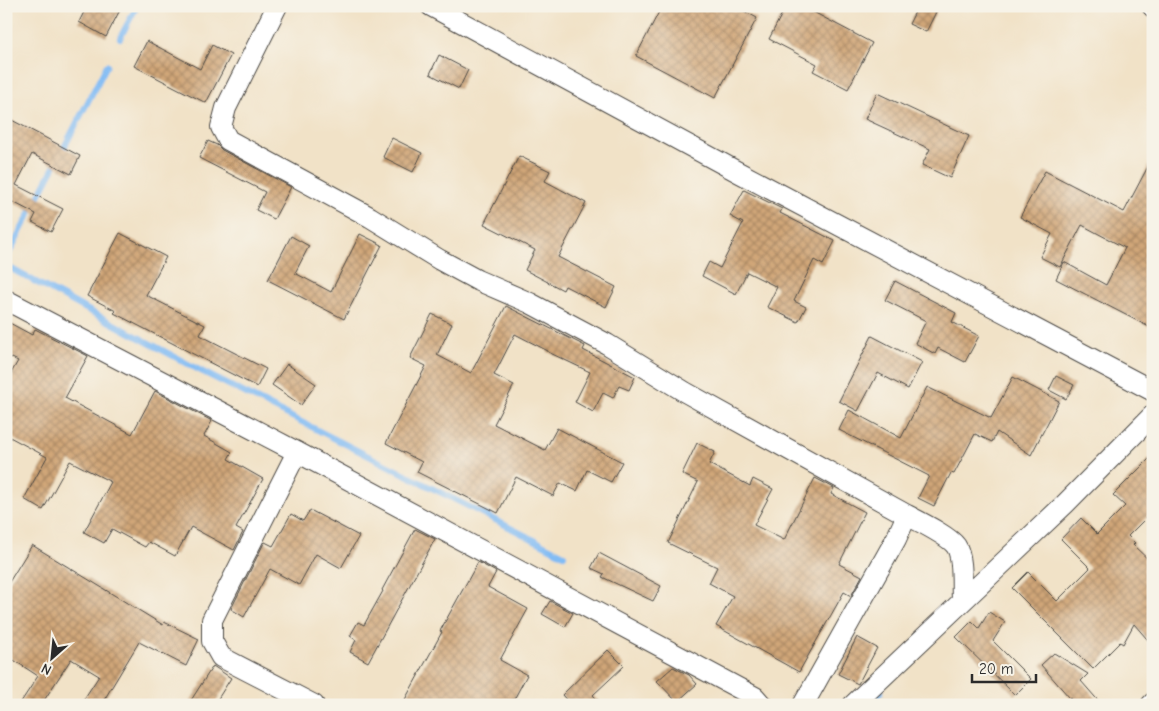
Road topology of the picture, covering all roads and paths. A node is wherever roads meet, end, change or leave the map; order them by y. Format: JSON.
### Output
{"nodes":[{"id":1,"x":277,"y":6,"type":"edge"},
{"id":2,"x":431,"y":6,"type":"edge"},
{"id":3,"x":6,"y":300,"type":"edge"},
{"id":4,"x":1153,"y":391,"type":"edge"},
{"id":5,"x":1153,"y":416,"type":"edge"},
{"id":6,"x":297,"y":452,"type":"junction"},
{"id":7,"x":907,"y":515,"type":"junction"},
{"id":8,"x":962,"y":600,"type":"junction"},
{"id":9,"x":305,"y":703,"type":"edge"},
{"id":10,"x":857,"y":703,"type":"edge"},
{"id":11,"x":762,"y":705,"type":"edge"},
{"id":12,"x":803,"y":705,"type":"edge"}],
"edges":[{"from":1,"to":7,"type":"street"},
{"from":2,"to":4,"type":"street"},
{"from":3,"to":6,"type":"street"},
{"from":5,"to":8,"type":"street"},
{"from":6,"to":9,"type":"street"},
{"from":6,"to":11,"type":"street"},
{"from":7,"to":8,"type":"street"},
{"from":7,"to":12,"type":"street"},
{"from":8,"to":10,"type":"street"}]}
